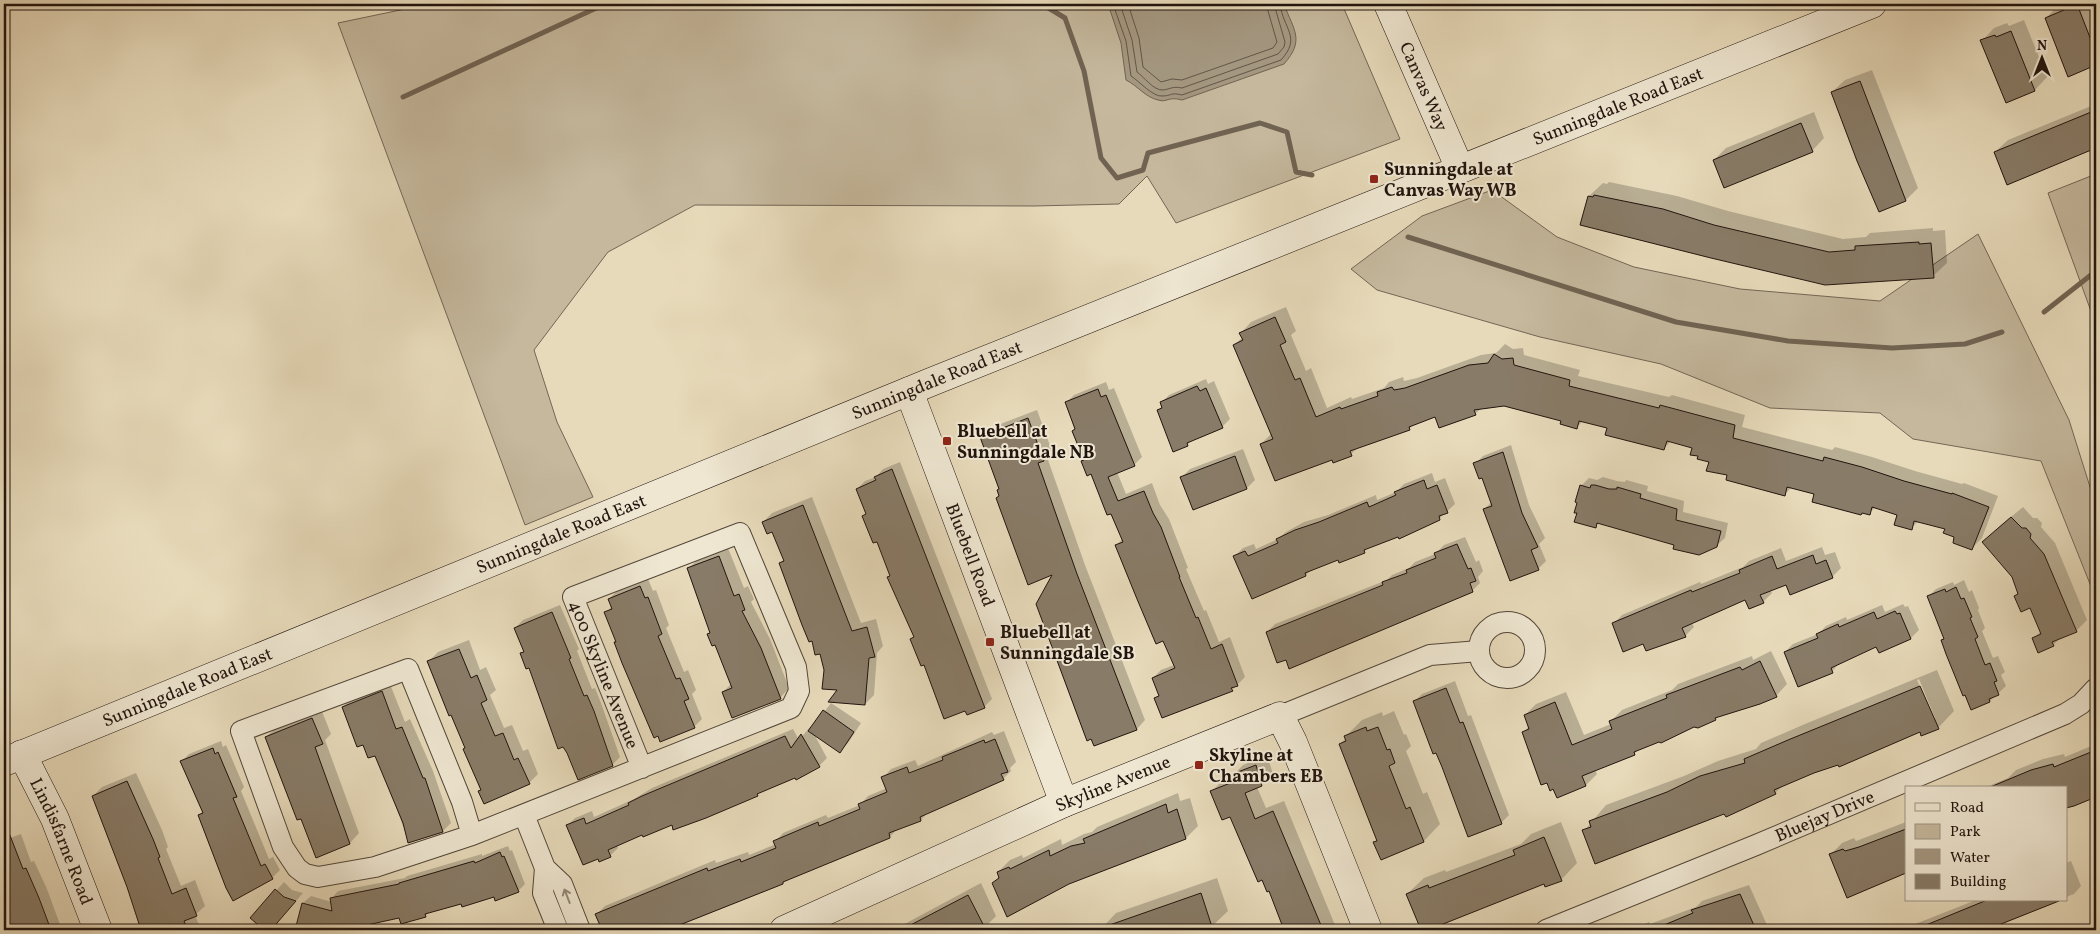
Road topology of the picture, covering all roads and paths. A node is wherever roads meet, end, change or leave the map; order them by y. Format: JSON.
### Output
{"nodes":[{"id":1,"x":1388,"y":4,"type":"edge"},
{"id":2,"x":1872,"y":4,"type":"edge"},
{"id":3,"x":1460,"y":169,"type":"junction"},
{"id":4,"x":909,"y":391,"type":"junction"},
{"id":5,"x":1479,"y":651,"type":"dead end"},
{"id":6,"x":2095,"y":689,"type":"dead end"},
{"id":7,"x":1280,"y":716,"type":"junction"},
{"id":8,"x":13,"y":758,"type":"edge"},
{"id":9,"x":642,"y":768,"type":"junction"},
{"id":10,"x":1064,"y":802,"type":"junction"},
{"id":11,"x":524,"y":815,"type":"junction"},
{"id":12,"x":472,"y":835,"type":"junction"},
{"id":13,"x":546,"y":868,"type":"junction"},
{"id":14,"x":98,"y":930,"type":"edge"},
{"id":15,"x":558,"y":930,"type":"edge"},
{"id":16,"x":580,"y":930,"type":"edge"},
{"id":17,"x":784,"y":930,"type":"edge"},
{"id":18,"x":1368,"y":930,"type":"edge"},
{"id":19,"x":1546,"y":930,"type":"edge"}],
"edges":[{"from":1,"to":3,"type":"main road","name":"Canvas Way"},
{"from":2,"to":3,"type":"main road","name":"Sunningdale Road East"},
{"from":3,"to":4,"type":"main road","name":"Sunningdale Road East"},
{"from":4,"to":8,"type":"main road","name":"Sunningdale Road East"},
{"from":4,"to":10,"type":"main road","name":"Bluebell Road"},
{"from":5,"to":7,"type":"street","name":"Skyline Avenue"},
{"from":6,"to":19,"type":"street","name":"Bluejay Drive"},
{"from":7,"to":10,"type":"main road","name":"Skyline Avenue"},
{"from":7,"to":18,"type":"main road"},
{"from":8,"to":14,"type":"main road","name":"Lindisfarne Road"},
{"from":9,"to":9,"type":"street","name":"400 Skyline Avenue"},
{"from":9,"to":11,"type":"street","name":"400 Skyline Avenue"},
{"from":10,"to":17,"type":"main road","name":"Skyline Avenue"},
{"from":11,"to":12,"type":"street","name":"400 Skyline Avenue"},
{"from":11,"to":13,"type":"street"},
{"from":12,"to":12,"type":"street","name":"400 Skyline Avenue"},
{"from":13,"to":15,"type":"street"},
{"from":16,"to":13,"type":"street","one_way":true}]}
